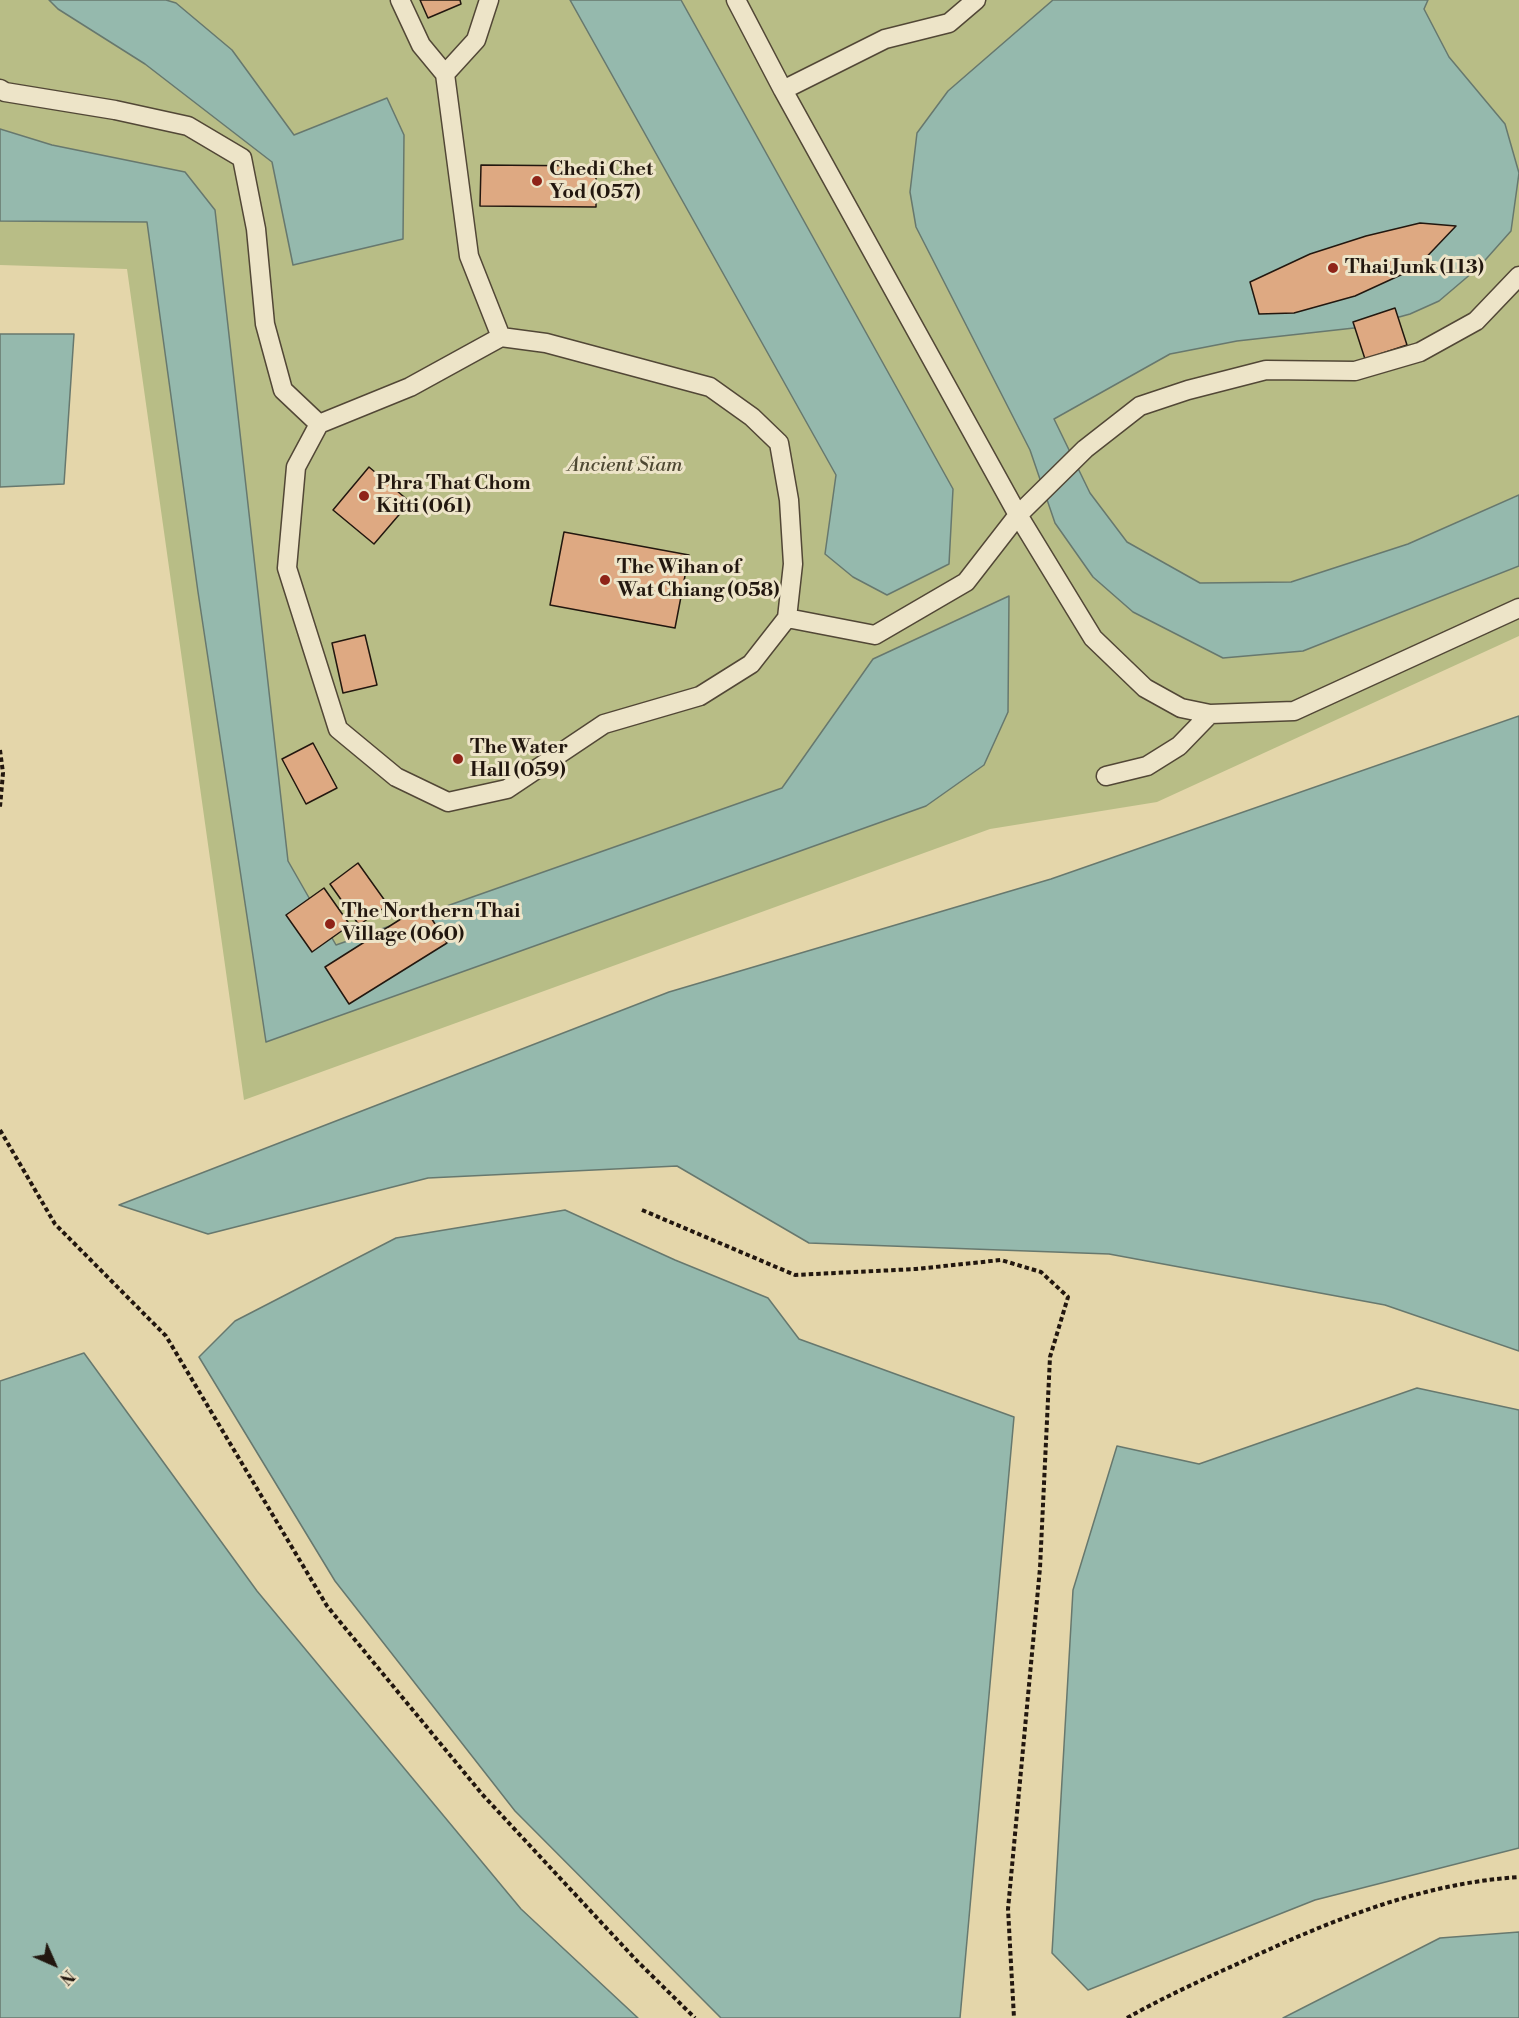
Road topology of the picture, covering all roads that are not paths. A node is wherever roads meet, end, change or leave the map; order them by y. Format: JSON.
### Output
{"nodes":[{"id":1,"x":400,"y":0,"type":"edge"},
{"id":2,"x":489,"y":0,"type":"edge"},
{"id":3,"x":736,"y":0,"type":"edge"},
{"id":4,"x":976,"y":0,"type":"edge"},
{"id":5,"x":445,"y":74,"type":"junction"},
{"id":6,"x":0,"y":89,"type":"edge"},
{"id":7,"x":783,"y":90,"type":"junction"},
{"id":8,"x":1519,"y":276,"type":"edge"},
{"id":9,"x":501,"y":337,"type":"junction"},
{"id":10,"x":319,"y":424,"type":"junction"},
{"id":11,"x":1018,"y":515,"type":"junction"},
{"id":12,"x":1519,"y":608,"type":"edge"},
{"id":13,"x":787,"y":618,"type":"junction"},
{"id":14,"x":1210,"y":714,"type":"junction"},
{"id":15,"x":1106,"y":776,"type":"dead end"}],
"edges":[{"from":1,"to":5,"type":"lane"},
{"from":2,"to":5,"type":"lane"},
{"from":3,"to":7,"type":"lane"},
{"from":4,"to":7,"type":"lane"},
{"from":5,"to":9,"type":"lane"},
{"from":6,"to":10,"type":"lane"},
{"from":7,"to":11,"type":"lane"},
{"from":8,"to":11,"type":"lane"},
{"from":9,"to":10,"type":"lane"},
{"from":9,"to":13,"type":"lane"},
{"from":10,"to":13,"type":"lane"},
{"from":11,"to":13,"type":"lane"},
{"from":11,"to":14,"type":"lane"},
{"from":12,"to":14,"type":"lane"},
{"from":14,"to":15,"type":"lane"}]}
